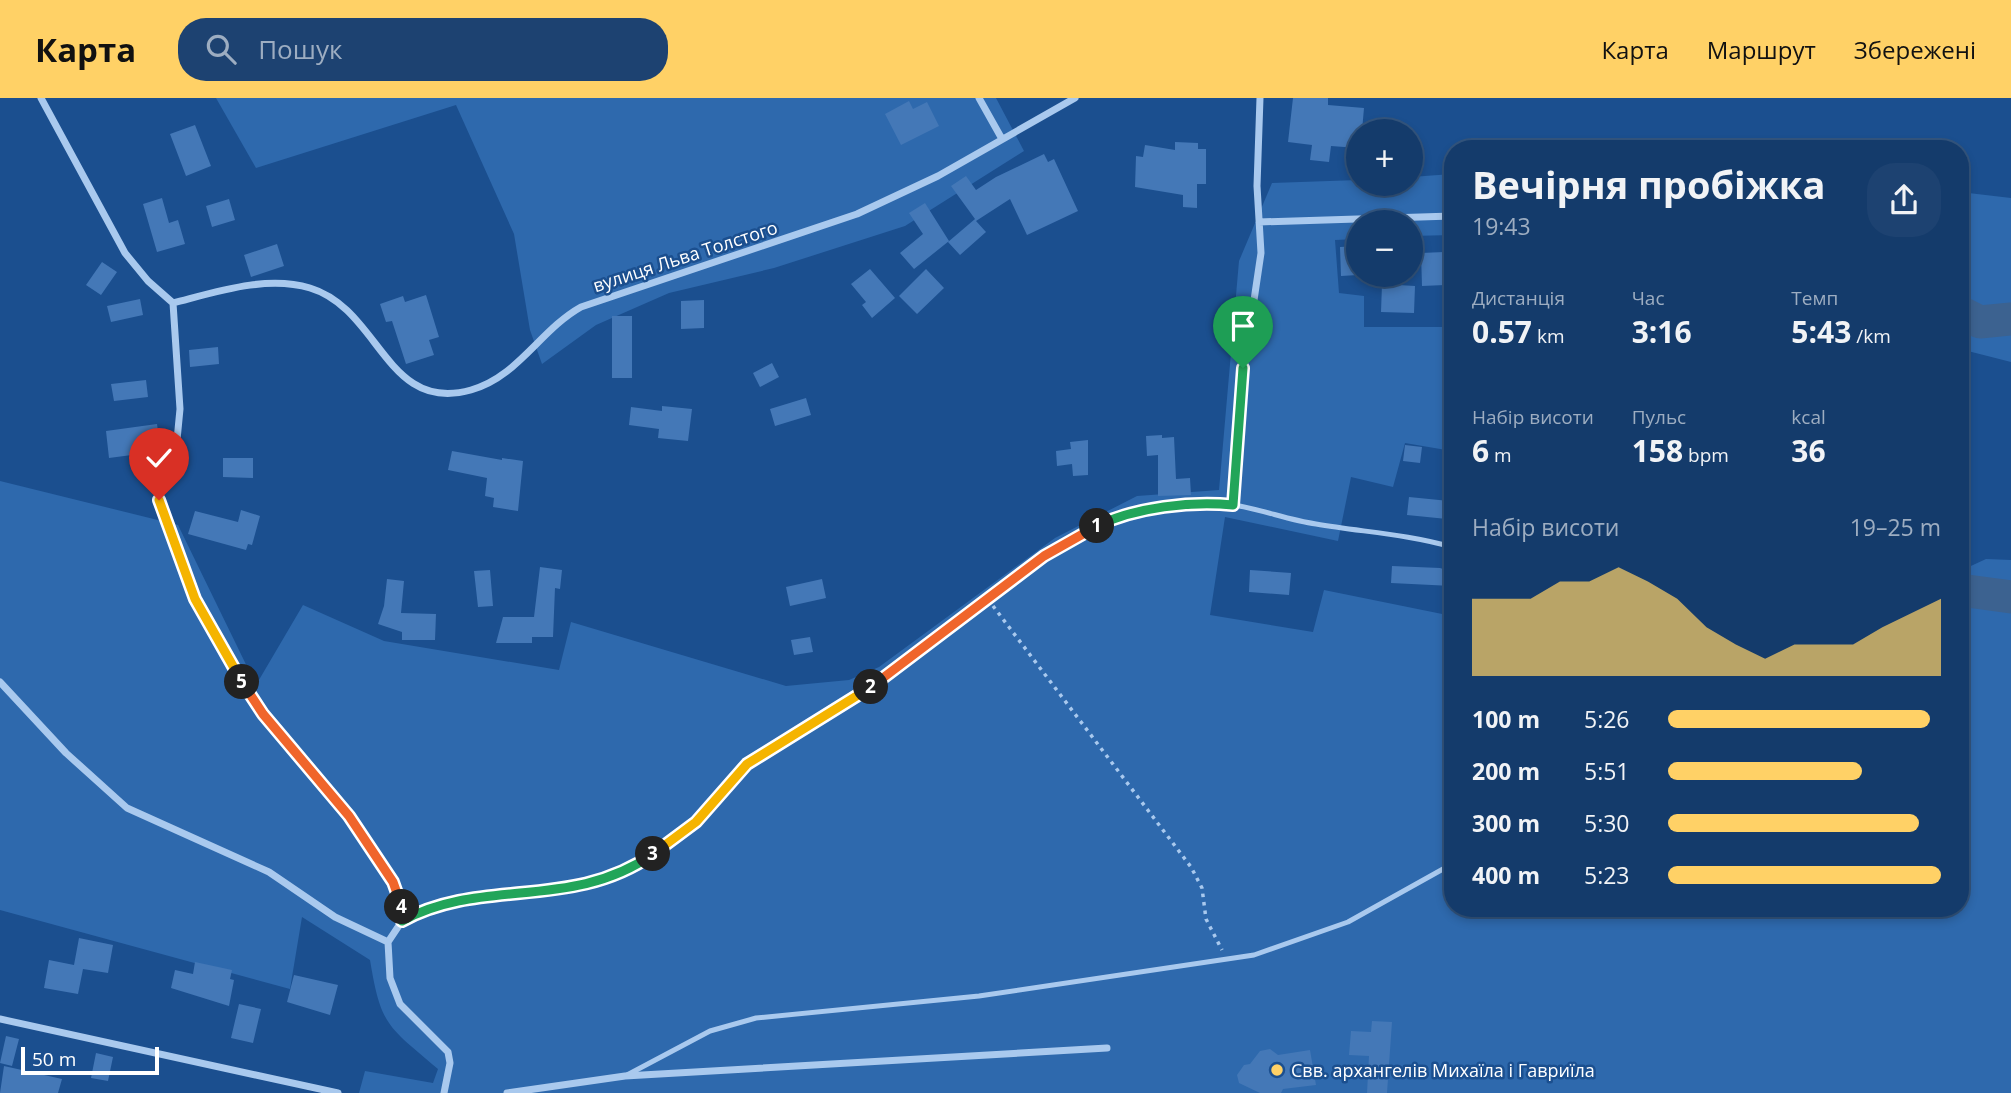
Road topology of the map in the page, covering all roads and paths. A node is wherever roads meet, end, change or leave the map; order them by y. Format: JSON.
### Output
{"nodes":[{"id":1,"x":41,"y":98,"type":"edge"},
{"id":2,"x":979,"y":98,"type":"edge"},
{"id":3,"x":1075,"y":98,"type":"edge"},
{"id":4,"x":1260,"y":98,"type":"edge"},
{"id":5,"x":1002,"y":139,"type":"junction"},
{"id":6,"x":1444,"y":216,"type":"edge"},
{"id":7,"x":1259,"y":222,"type":"junction"},
{"id":8,"x":173,"y":303,"type":"junction"},
{"id":9,"x":1233,"y":505,"type":"junction"},
{"id":10,"x":1444,"y":545,"type":"edge"},
{"id":11,"x":988,"y":599,"type":"junction"},
{"id":12,"x":0,"y":682,"type":"edge"},
{"id":13,"x":1444,"y":868,"type":"edge"},
{"id":14,"x":402,"y":921,"type":"junction"},
{"id":15,"x":388,"y":942,"type":"junction"},
{"id":16,"x":1224,"y":962,"type":"junction"},
{"id":17,"x":0,"y":1019,"type":"edge"},
{"id":18,"x":1107,"y":1048,"type":"dead end"},
{"id":19,"x":625,"y":1076,"type":"junction"},
{"id":20,"x":338,"y":1093,"type":"edge"},
{"id":21,"x":444,"y":1093,"type":"edge"},
{"id":22,"x":510,"y":1093,"type":"edge"}],
"edges":[{"from":1,"to":8,"type":"street"},
{"from":2,"to":5,"type":"street"},
{"from":3,"to":5,"type":"street","name":"вулиця Льва Толстого"},
{"from":4,"to":7,"type":"street"},
{"from":5,"to":8,"type":"street","name":"вулиця Льва Толстого"},
{"from":6,"to":7,"type":"street"},
{"from":7,"to":9,"type":"street"},
{"from":8,"to":14,"type":"street"},
{"from":9,"to":10,"type":"lane"},
{"from":9,"to":11,"type":"lane"},
{"from":11,"to":14,"type":"path"},
{"from":11,"to":16,"type":"path"},
{"from":12,"to":15,"type":"street"},
{"from":13,"to":16,"type":"lane"},
{"from":14,"to":15,"type":"street"},
{"from":15,"to":21,"type":"street"},
{"from":16,"to":19,"type":"lane"},
{"from":17,"to":20,"type":"street"},
{"from":18,"to":19,"type":"street"},
{"from":19,"to":22,"type":"street"}]}
